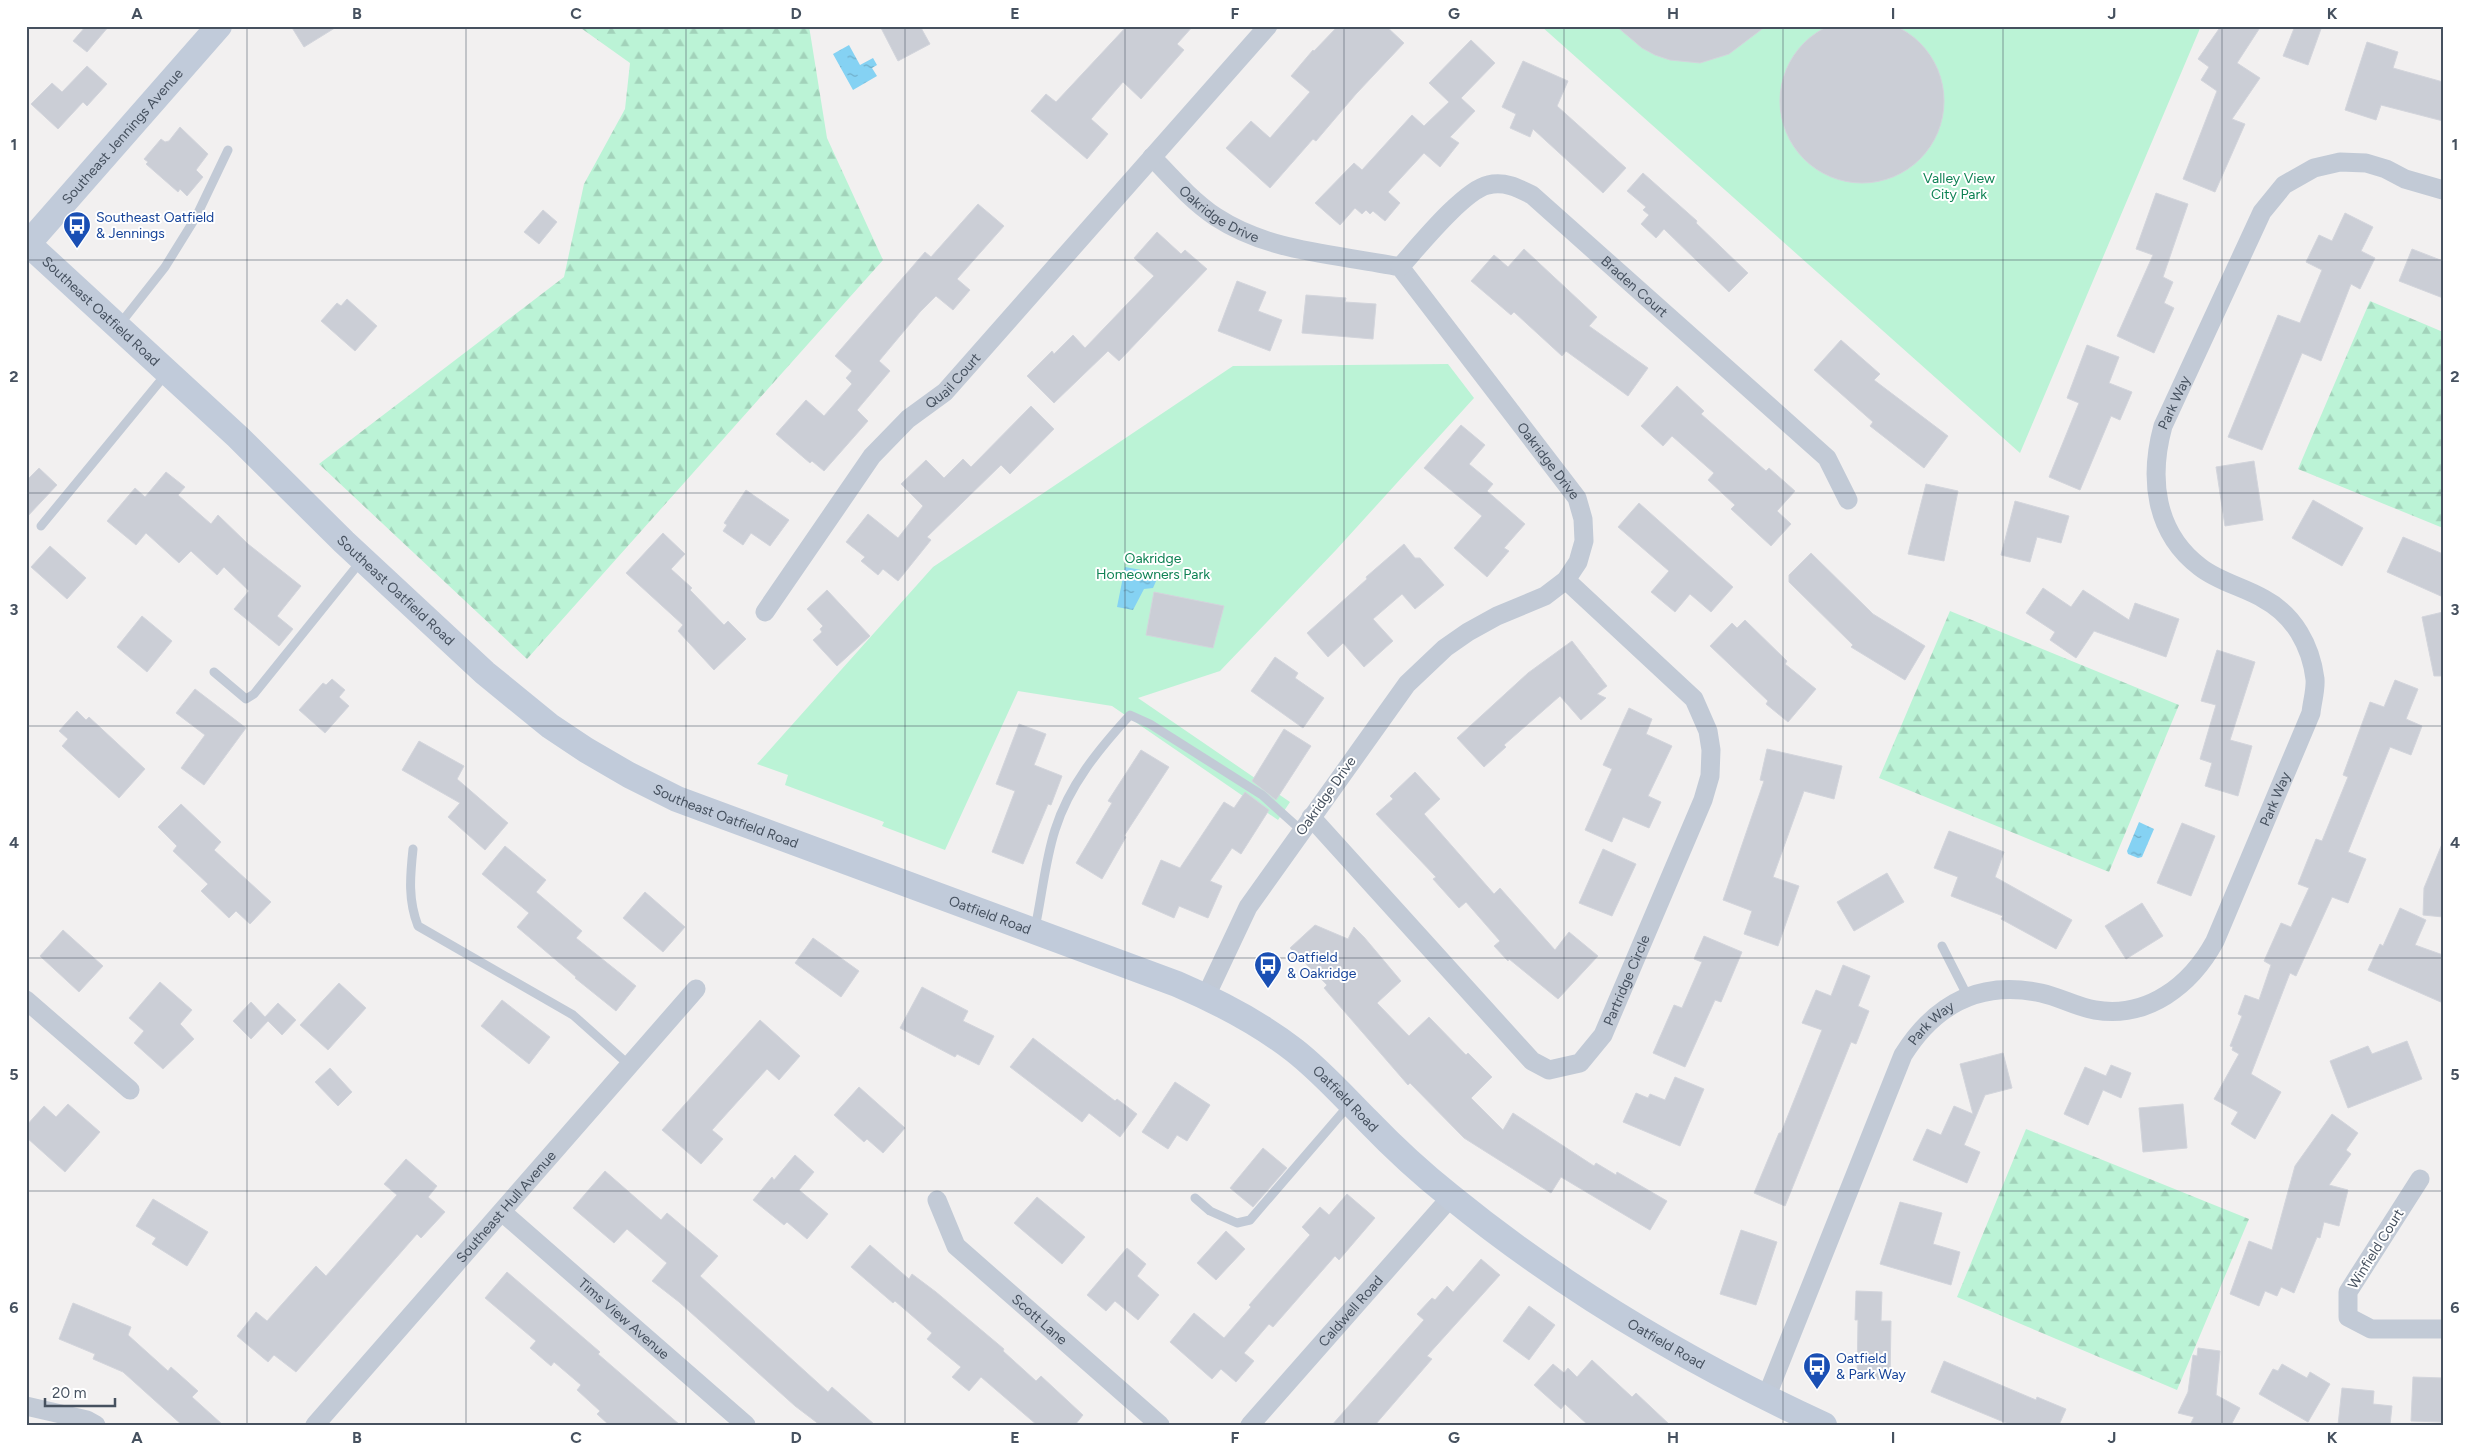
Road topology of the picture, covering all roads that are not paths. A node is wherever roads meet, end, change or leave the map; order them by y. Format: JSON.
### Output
{"nodes":[{"id":1,"x":219,"y":26,"type":"edge"},
{"id":2,"x":1268,"y":26,"type":"edge"},
{"id":3,"x":228,"y":150,"type":"dead end"},
{"id":4,"x":1152,"y":157,"type":"junction"},
{"id":5,"x":2443,"y":190,"type":"edge"},
{"id":6,"x":27,"y":244,"type":"edge"},
{"id":7,"x":1400,"y":267,"type":"junction"},
{"id":8,"x":118,"y":326,"type":"junction"},
{"id":9,"x":168,"y":372,"type":"junction"},
{"id":10,"x":1848,"y":500,"type":"dead end"},
{"id":11,"x":41,"y":526,"type":"dead end"},
{"id":12,"x":363,"y":559,"type":"junction"},
{"id":13,"x":1566,"y":580,"type":"junction"},
{"id":14,"x":765,"y":612,"type":"dead end"},
{"id":15,"x":214,"y":672,"type":"dead end"},
{"id":16,"x":1306,"y":824,"type":"junction"},
{"id":17,"x":413,"y":849,"type":"dead end"},
{"id":18,"x":822,"y":854,"type":"joint"},
{"id":19,"x":1035,"y":931,"type":"junction"},
{"id":20,"x":1942,"y":946,"type":"dead end"},
{"id":21,"x":696,"y":989,"type":"dead end"},
{"id":22,"x":1206,"y":996,"type":"junction"},
{"id":23,"x":1968,"y":997,"type":"junction"},
{"id":24,"x":26,"y":1000,"type":"edge"},
{"id":25,"x":630,"y":1065,"type":"junction"},
{"id":26,"x":130,"y":1090,"type":"dead end"},
{"id":27,"x":1350,"y":1103,"type":"junction"},
{"id":28,"x":2420,"y":1179,"type":"dead end"},
{"id":29,"x":1451,"y":1197,"type":"junction"},
{"id":30,"x":1195,"y":1198,"type":"dead end"},
{"id":31,"x":937,"y":1200,"type":"dead end"},
{"id":32,"x":502,"y":1212,"type":"junction"},
{"id":33,"x":2443,"y":1328,"type":"edge"},
{"id":34,"x":1766,"y":1398,"type":"junction"},
{"id":35,"x":26,"y":1406,"type":"edge"},
{"id":36,"x":96,"y":1425,"type":"edge"},
{"id":37,"x":315,"y":1425,"type":"edge"},
{"id":38,"x":746,"y":1425,"type":"edge"},
{"id":39,"x":1160,"y":1425,"type":"edge"},
{"id":40,"x":1250,"y":1425,"type":"edge"},
{"id":41,"x":1824,"y":1425,"type":"edge"}],
"edges":[{"from":1,"to":6,"type":"main road","name":"Southeast Jennings Avenue"},
{"from":2,"to":4,"type":"street"},
{"from":3,"to":8,"type":"lane"},
{"from":4,"to":7,"type":"street","name":"Oakridge Drive"},
{"from":4,"to":14,"type":"street","name":"Quail Court"},
{"from":5,"to":23,"type":"street","name":"Park Way"},
{"from":6,"to":8,"type":"main road","name":"Southeast Oatfield Road"},
{"from":7,"to":10,"type":"street","name":"Braden Court"},
{"from":7,"to":13,"type":"street","name":"Oakridge Drive"},
{"from":8,"to":9,"type":"main road","name":"Southeast Oatfield Road"},
{"from":9,"to":11,"type":"lane"},
{"from":9,"to":12,"type":"main road","name":"Southeast Oatfield Road"},
{"from":12,"to":15,"type":"lane"},
{"from":12,"to":18,"type":"main road","name":"Southeast Oatfield Road"},
{"from":13,"to":16,"type":"street","name":"Oakridge Drive"},
{"from":13,"to":16,"type":"street","name":"Partridge Circle"},
{"from":16,"to":19,"type":"lane"},
{"from":16,"to":22,"type":"street","name":"Oakridge Drive"},
{"from":17,"to":25,"type":"lane"},
{"from":18,"to":19,"type":"main road","name":"Oatfield Road"},
{"from":19,"to":22,"type":"main road","name":"Oatfield Road"},
{"from":20,"to":23,"type":"lane"},
{"from":21,"to":25,"type":"street","name":"Southeast Hull Avenue"},
{"from":22,"to":27,"type":"main road","name":"Oatfield Road"},
{"from":23,"to":34,"type":"street","name":"Park Way"},
{"from":24,"to":26,"type":"street"},
{"from":25,"to":32,"type":"street","name":"Southeast Hull Avenue"},
{"from":27,"to":29,"type":"main road","name":"Oatfield Road"},
{"from":27,"to":30,"type":"lane"},
{"from":28,"to":33,"type":"street","name":"Winfield Court"},
{"from":29,"to":34,"type":"main road","name":"Oatfield Road"},
{"from":29,"to":40,"type":"street","name":"Caldwell Road"},
{"from":31,"to":39,"type":"street","name":"Scott Lane"},
{"from":32,"to":37,"type":"street","name":"Southeast Hull Avenue"},
{"from":32,"to":38,"type":"street","name":"Tims View Avenue"},
{"from":34,"to":41,"type":"main road","name":"Oatfield Road"},
{"from":35,"to":36,"type":"street"}]}
